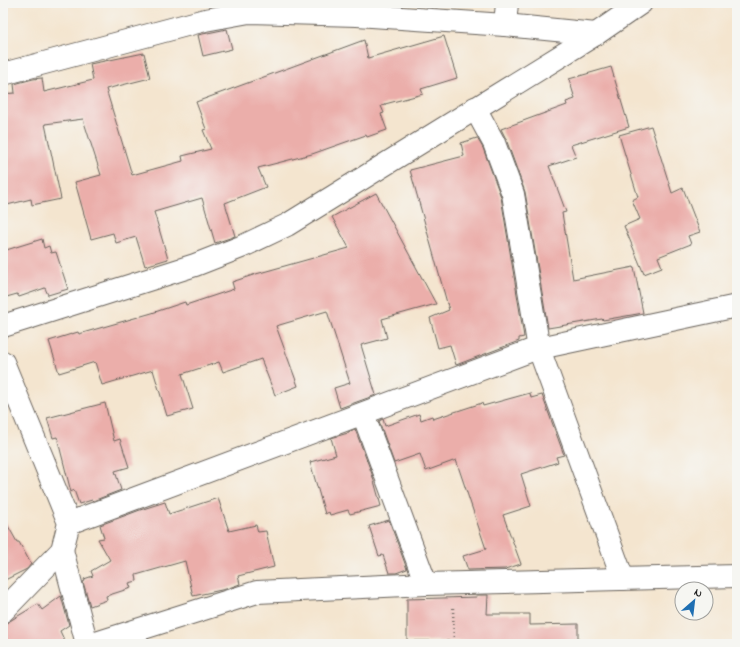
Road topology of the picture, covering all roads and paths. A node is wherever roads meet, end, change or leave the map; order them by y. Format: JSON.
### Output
{"nodes":[{"id":1,"x":508,"y":3,"type":"edge"},
{"id":2,"x":641,"y":3,"type":"edge"},
{"id":3,"x":505,"y":25,"type":"junction"},
{"id":4,"x":596,"y":34,"type":"junction"},
{"id":5,"x":3,"y":74,"type":"edge"},
{"id":6,"x":475,"y":108,"type":"junction"},
{"id":7,"x":737,"y":306,"type":"edge"},
{"id":8,"x":3,"y":326,"type":"edge"},
{"id":9,"x":539,"y":349,"type":"junction"},
{"id":10,"x":3,"y":362,"type":"edge"},
{"id":11,"x":363,"y":414,"type":"junction"},
{"id":12,"x":69,"y":523,"type":"junction"},
{"id":13,"x":62,"y":550,"type":"junction"},
{"id":14,"x":737,"y":576,"type":"edge"},
{"id":15,"x":623,"y":579,"type":"junction"},
{"id":16,"x":451,"y":583,"type":"junction"},
{"id":17,"x":426,"y":584,"type":"junction"},
{"id":18,"x":3,"y":611,"type":"edge"},
{"id":19,"x":86,"y":644,"type":"edge"},
{"id":20,"x":92,"y":644,"type":"edge"},
{"id":21,"x":454,"y":644,"type":"edge"}],
"edges":[{"from":1,"to":3,"type":"street"},
{"from":2,"to":4,"type":"street"},
{"from":3,"to":4,"type":"street"},
{"from":3,"to":5,"type":"street"},
{"from":4,"to":6,"type":"street"},
{"from":6,"to":8,"type":"street"},
{"from":6,"to":9,"type":"street"},
{"from":7,"to":9,"type":"street"},
{"from":9,"to":11,"type":"street"},
{"from":9,"to":15,"type":"street"},
{"from":10,"to":12,"type":"street"},
{"from":11,"to":12,"type":"street"},
{"from":11,"to":17,"type":"street"},
{"from":12,"to":13,"type":"street"},
{"from":13,"to":18,"type":"street"},
{"from":13,"to":19,"type":"street"},
{"from":14,"to":15,"type":"street"},
{"from":15,"to":16,"type":"street"},
{"from":16,"to":17,"type":"street"},
{"from":16,"to":21,"type":"path"},
{"from":17,"to":20,"type":"street"}]}
